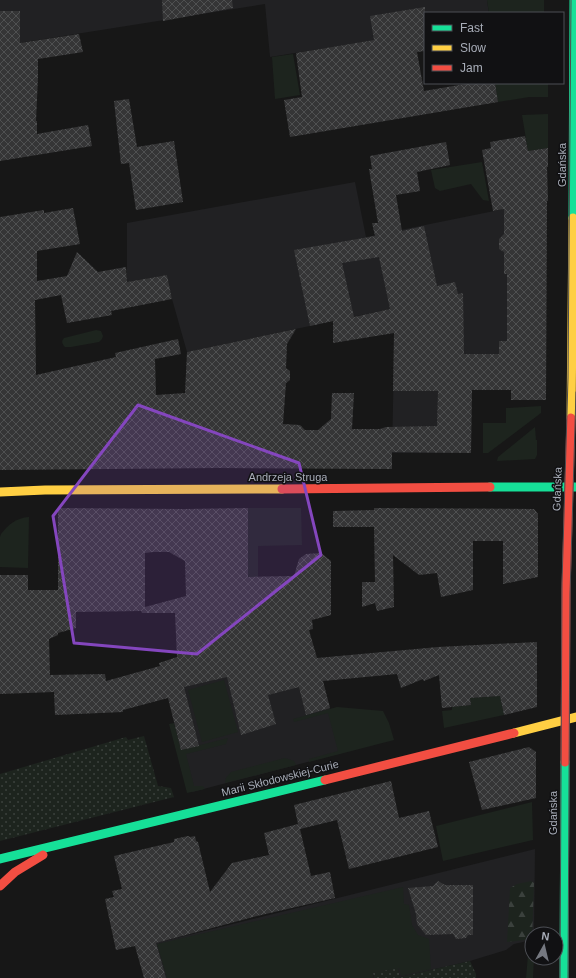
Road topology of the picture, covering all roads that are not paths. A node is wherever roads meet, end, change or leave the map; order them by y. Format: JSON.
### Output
{"nodes":[{"id":1,"x":574,"y":0,"type":"edge"},
{"id":2,"x":572,"y":394,"type":"junction"},
{"id":3,"x":576,"y":408,"type":"edge"},
{"id":4,"x":572,"y":486,"type":"edge"},
{"id":5,"x":0,"y":492,"type":"edge"},
{"id":6,"x":576,"y":717,"type":"edge"},
{"id":7,"x":566,"y":721,"type":"junction"},
{"id":8,"x":63,"y":843,"type":"junction"},
{"id":9,"x":0,"y":859,"type":"edge"},
{"id":10,"x":0,"y":886,"type":"edge"},
{"id":11,"x":564,"y":978,"type":"edge"}],
"edges":[{"from":1,"to":2,"type":"street","name":"Gdańska"},
{"from":2,"to":3,"type":"street"},
{"from":2,"to":4,"type":"street","name":"Gdańska"},
{"from":4,"to":5,"type":"street","name":"Andrzeja Struga"},
{"from":4,"to":7,"type":"street","name":"Gdańska"},
{"from":6,"to":7,"type":"street"},
{"from":7,"to":8,"type":"street","name":"Marii Skłodowskiej-Curie"},
{"from":7,"to":11,"type":"street","name":"Gdańska"},
{"from":8,"to":9,"type":"street","name":"Marii Skłodowskiej-Curie"},
{"from":8,"to":10,"type":"street"}]}
